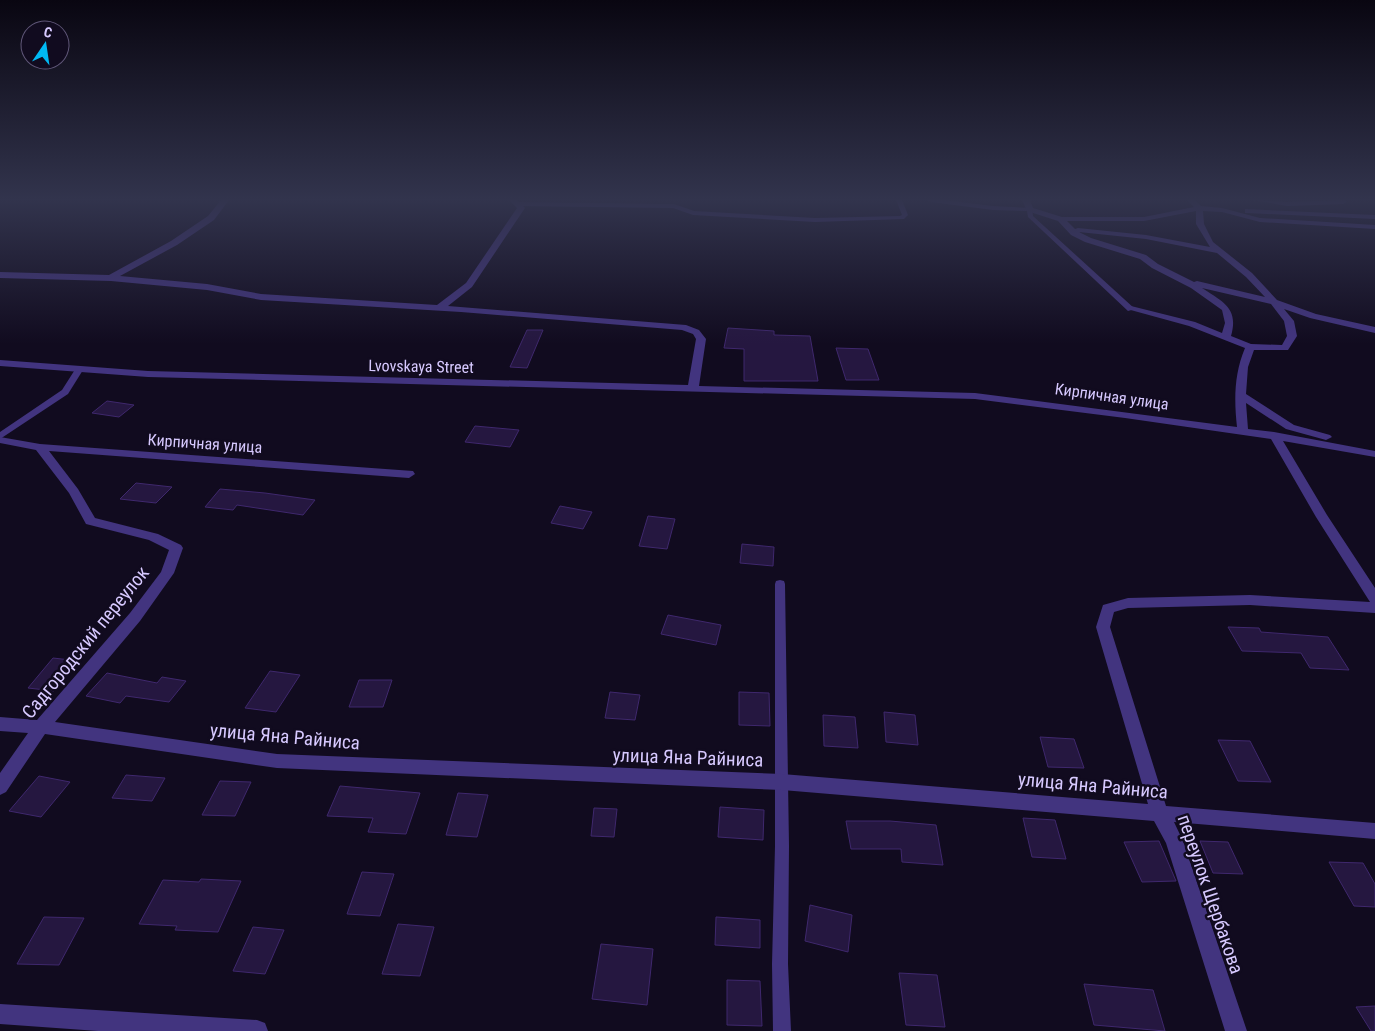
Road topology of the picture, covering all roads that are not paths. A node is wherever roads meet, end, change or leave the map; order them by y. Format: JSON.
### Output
{"nodes":[{"id":1,"x":165,"y":248,"type":"edge"},
{"id":2,"x":494,"y":248,"type":"edge"},
{"id":3,"x":1063,"y":248,"type":"edge"},
{"id":4,"x":1116,"y":248,"type":"edge"},
{"id":5,"x":1205,"y":248,"type":"edge"},
{"id":6,"x":1216,"y":248,"type":"edge"},
{"id":7,"x":1220,"y":251,"type":"junction"},
{"id":8,"x":0,"y":275,"type":"edge"},
{"id":9,"x":110,"y":278,"type":"junction"},
{"id":10,"x":1187,"y":282,"type":"junction"},
{"id":11,"x":1274,"y":302,"type":"junction"},
{"id":12,"x":440,"y":308,"type":"junction"},
{"id":13,"x":1131,"y":309,"type":"joint"},
{"id":14,"x":1375,"y":330,"type":"edge"},
{"id":15,"x":1226,"y":336,"type":"junction"},
{"id":16,"x":1250,"y":347,"type":"junction"},
{"id":17,"x":0,"y":363,"type":"edge"},
{"id":18,"x":79,"y":370,"type":"junction"},
{"id":19,"x":693,"y":388,"type":"junction"},
{"id":20,"x":842,"y":392,"type":"joint"},
{"id":21,"x":1240,"y":395,"type":"junction"},
{"id":22,"x":1243,"y":431,"type":"junction"},
{"id":23,"x":0,"y":436,"type":"edge"},
{"id":24,"x":1274,"y":436,"type":"junction"},
{"id":25,"x":0,"y":440,"type":"edge"},
{"id":26,"x":1375,"y":446,"type":"edge"},
{"id":27,"x":40,"y":447,"type":"junction"},
{"id":28,"x":1375,"y":454,"type":"edge"},
{"id":29,"x":409,"y":474,"type":"dead end"},
{"id":30,"x":780,"y":584,"type":"dead end"},
{"id":31,"x":1375,"y":599,"type":"edge"},
{"id":32,"x":1375,"y":608,"type":"edge"},
{"id":33,"x":0,"y":724,"type":"edge"},
{"id":34,"x":41,"y":727,"type":"junction"},
{"id":35,"x":782,"y":782,"type":"junction"},
{"id":36,"x":0,"y":787,"type":"edge"},
{"id":37,"x":1159,"y":812,"type":"junction"},
{"id":38,"x":1375,"y":831,"type":"edge"},
{"id":39,"x":0,"y":1014,"type":"edge"},
{"id":40,"x":257,"y":1031,"type":"edge"},
{"id":41,"x":782,"y":1031,"type":"edge"},
{"id":42,"x":1236,"y":1031,"type":"edge"}],
"edges":[{"from":1,"to":9,"type":"street"},
{"from":2,"to":12,"type":"street"},
{"from":3,"to":13,"type":"lane"},
{"from":4,"to":10,"type":"street"},
{"from":5,"to":7,"type":"street"},
{"from":6,"to":7,"type":"street"},
{"from":7,"to":11,"type":"street"},
{"from":8,"to":9,"type":"street"},
{"from":9,"to":12,"type":"street"},
{"from":10,"to":11,"type":"street"},
{"from":10,"to":15,"type":"street"},
{"from":11,"to":14,"type":"street"},
{"from":11,"to":16,"type":"street"},
{"from":12,"to":19,"type":"street"},
{"from":13,"to":15,"type":"street"},
{"from":15,"to":16,"type":"street"},
{"from":16,"to":21,"type":"street"},
{"from":17,"to":18,"type":"street","name":"Lvovskaya Street"},
{"from":18,"to":19,"type":"street","name":"Lvovskaya Street"},
{"from":18,"to":23,"type":"lane"},
{"from":19,"to":20,"type":"street","name":"Lvovskaya Street"},
{"from":20,"to":22,"type":"street","name":"Кирпичная улица"},
{"from":21,"to":22,"type":"street"},
{"from":21,"to":26,"type":"street"},
{"from":22,"to":24,"type":"street","name":"Кирпичная улица"},
{"from":24,"to":28,"type":"street","name":"Кирпичная улица"},
{"from":24,"to":31,"type":"street"},
{"from":25,"to":27,"type":"street","name":"Кирпичная улица"},
{"from":27,"to":29,"type":"street","name":"Кирпичная улица"},
{"from":27,"to":34,"type":"street","name":"Садгородский переулок"},
{"from":30,"to":35,"type":"lane"},
{"from":32,"to":37,"type":"street","name":"переулок Щербакова"},
{"from":33,"to":34,"type":"street","name":"улица Яна Райниса"},
{"from":34,"to":35,"type":"street","name":"улица Яна Райниса"},
{"from":34,"to":36,"type":"street","name":"Садгородский переулок"},
{"from":35,"to":37,"type":"street","name":"улица Яна Райниса"},
{"from":35,"to":41,"type":"lane"},
{"from":37,"to":38,"type":"street","name":"улица Яна Райниса"},
{"from":37,"to":42,"type":"street","name":"переулок Щербакова"},
{"from":39,"to":40,"type":"street"}]}
